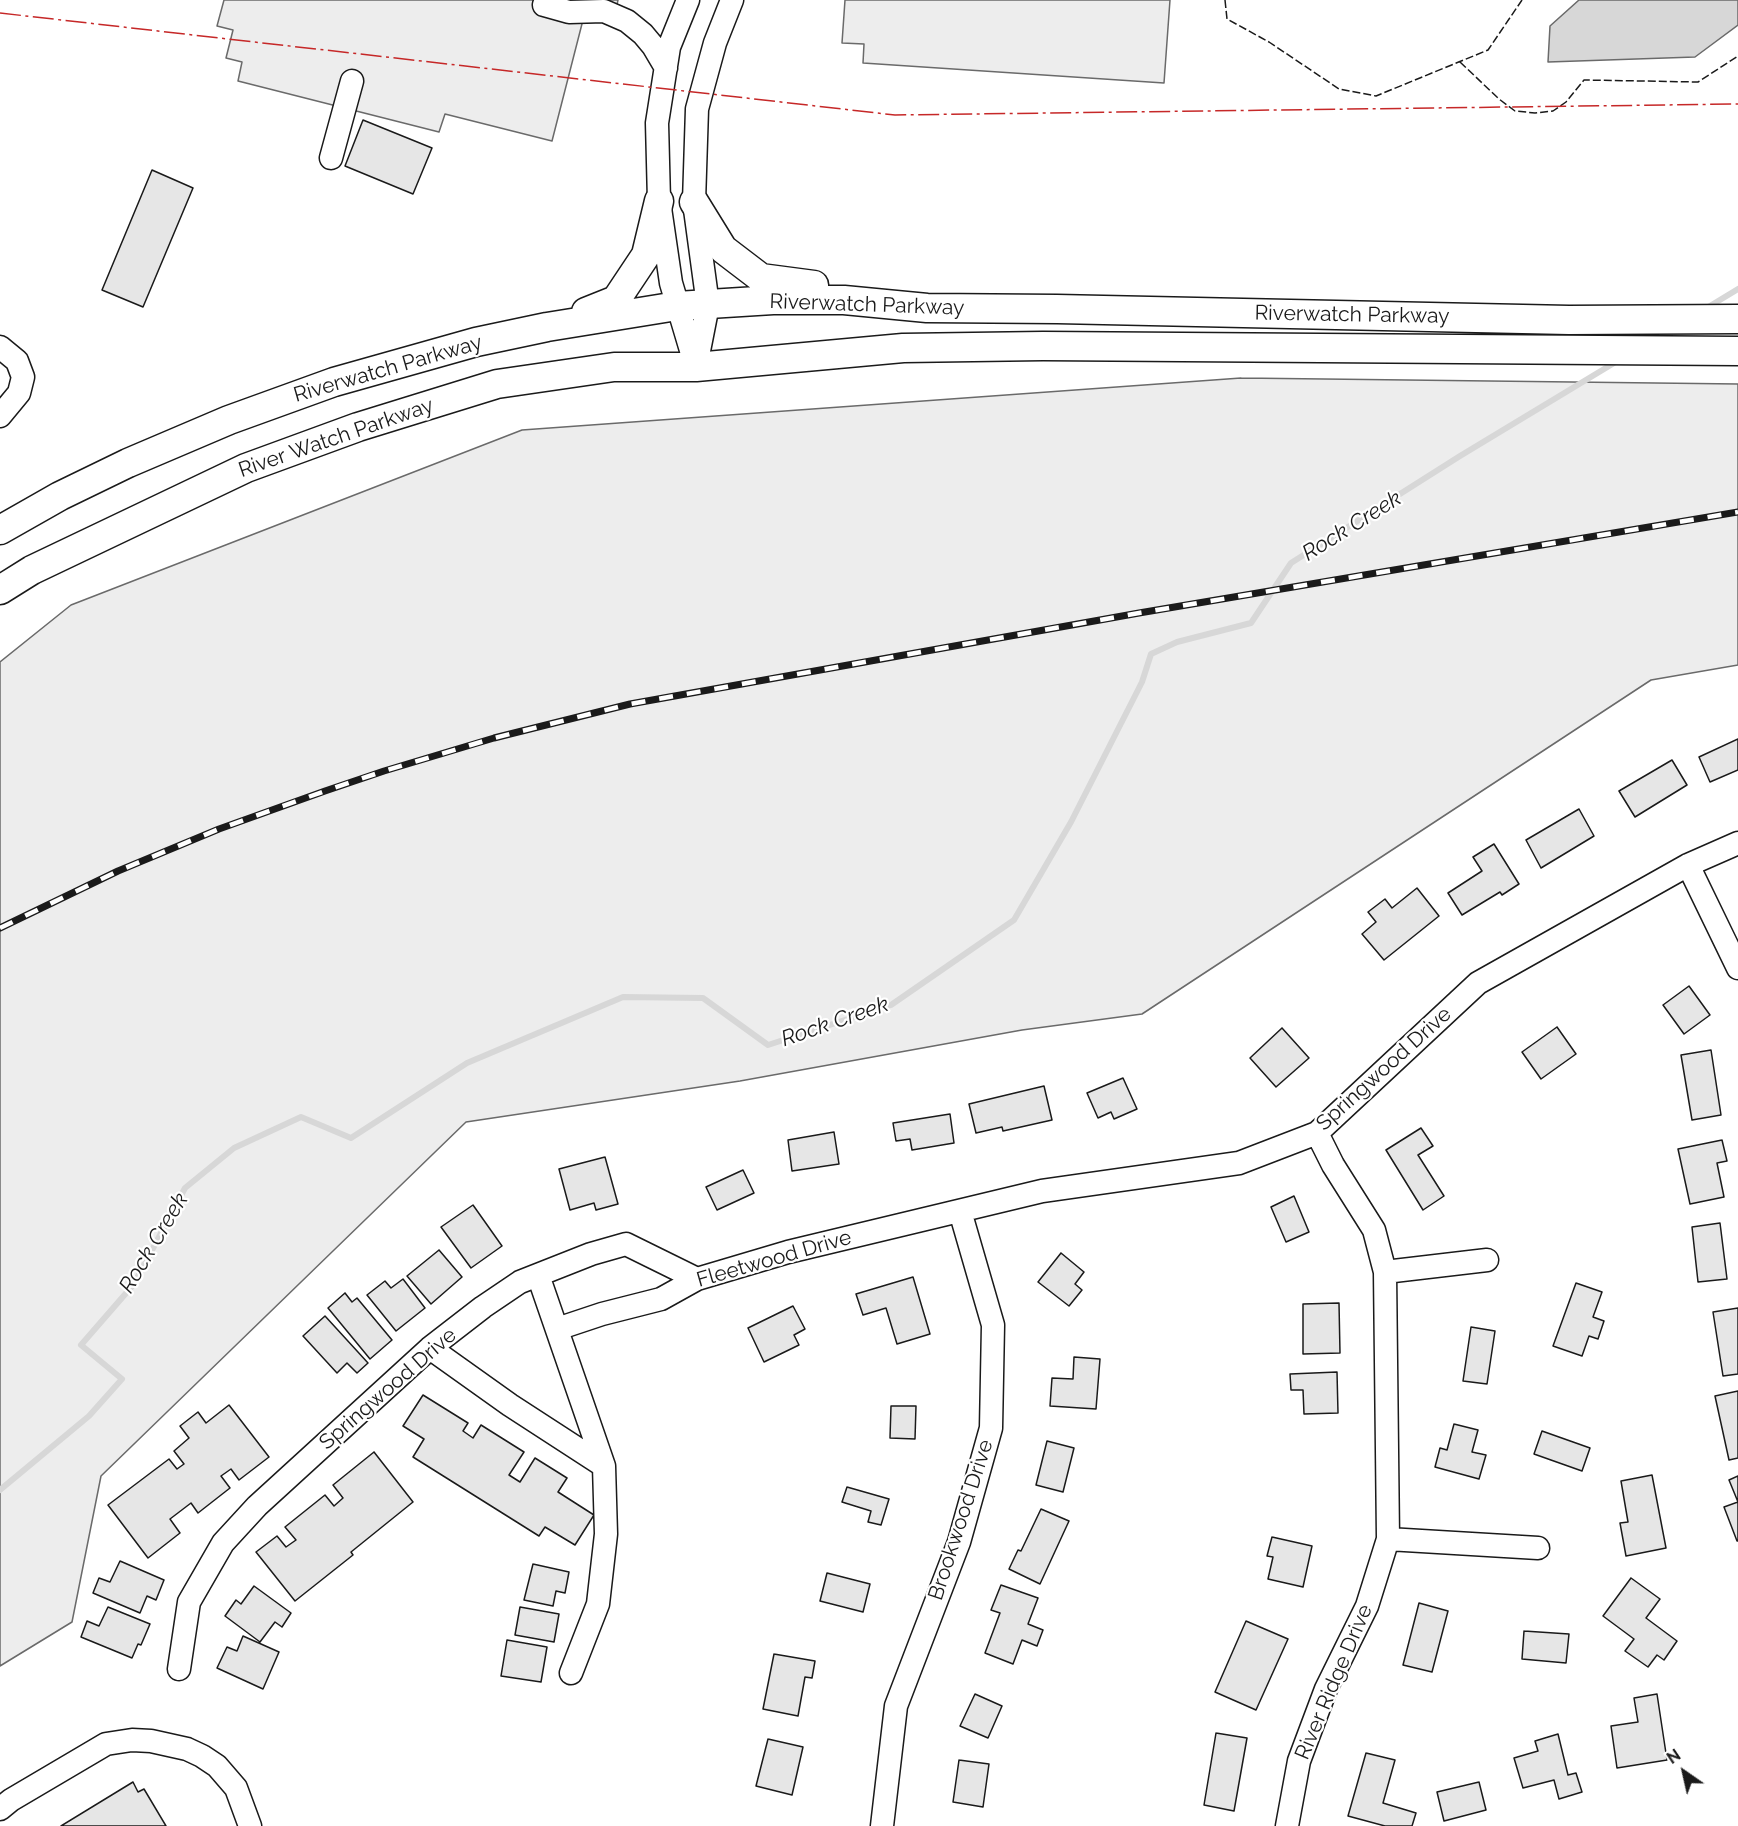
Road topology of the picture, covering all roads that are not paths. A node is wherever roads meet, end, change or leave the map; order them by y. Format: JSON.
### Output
{"nodes":[{"id":1,"x":688,"y":0,"type":"edge"},
{"id":2,"x":732,"y":0,"type":"edge"},
{"id":3,"x":544,"y":5,"type":"dead end"},
{"id":4,"x":666,"y":68,"type":"junction"},
{"id":5,"x":352,"y":81,"type":"dead end"},
{"id":6,"x":332,"y":158,"type":"dead end"},
{"id":7,"x":659,"y":201,"type":"junction"},
{"id":8,"x":694,"y":202,"type":"junction"},
{"id":9,"x":708,"y":305,"type":"junction"},
{"id":10,"x":677,"y":306,"type":"junction"},
{"id":11,"x":1057,"y":309,"type":"junction"},
{"id":12,"x":1738,"y":319,"type":"edge"},
{"id":13,"x":547,"y":327,"type":"junction"},
{"id":14,"x":0,"y":347,"type":"edge"},
{"id":15,"x":1738,"y":351,"type":"edge"},
{"id":16,"x":696,"y":367,"type":"junction"},
{"id":17,"x":0,"y":416,"type":"edge"},
{"id":18,"x":0,"y":530,"type":"edge"},
{"id":19,"x":0,"y":590,"type":"edge"},
{"id":20,"x":1738,"y":843,"type":"edge"},
{"id":21,"x":1688,"y":866,"type":"junction"},
{"id":22,"x":1738,"y":968,"type":"edge"},
{"id":23,"x":1317,"y":1133,"type":"junction"},
{"id":24,"x":960,"y":1211,"type":"junction"},
{"id":25,"x":1487,"y":1260,"type":"dead end"},
{"id":26,"x":1385,"y":1272,"type":"junction"},
{"id":27,"x":538,"y":1275,"type":"junction"},
{"id":28,"x":697,"y":1279,"type":"junction"},
{"id":29,"x":556,"y":1329,"type":"junction"},
{"id":30,"x":430,"y":1348,"type":"junction"},
{"id":31,"x":604,"y":1466,"type":"junction"},
{"id":32,"x":1388,"y":1539,"type":"junction"},
{"id":33,"x":1538,"y":1548,"type":"dead end"},
{"id":34,"x":179,"y":1669,"type":"dead end"},
{"id":35,"x":571,"y":1673,"type":"dead end"},
{"id":36,"x":0,"y":1809,"type":"edge"},
{"id":37,"x":250,"y":1826,"type":"edge"},
{"id":38,"x":882,"y":1826,"type":"edge"},
{"id":39,"x":1287,"y":1826,"type":"edge"}],
"edges":[{"from":1,"to":4,"type":"street"},
{"from":2,"to":8,"type":"street"},
{"from":3,"to":4,"type":"street"},
{"from":4,"to":7,"type":"street"},
{"from":5,"to":6,"type":"street"},
{"from":7,"to":10,"type":"street"},
{"from":7,"to":13,"type":"main road"},
{"from":8,"to":9,"type":"street"},
{"from":8,"to":11,"type":"main road"},
{"from":9,"to":10,"type":"main road","name":"Riverwatch Parkway"},
{"from":9,"to":11,"type":"main road","name":"Riverwatch Parkway"},
{"from":9,"to":16,"type":"street"},
{"from":10,"to":13,"type":"main road","name":"Riverwatch Parkway"},
{"from":10,"to":16,"type":"street"},
{"from":11,"to":12,"type":"main road","name":"Riverwatch Parkway"},
{"from":13,"to":18,"type":"main road","name":"Riverwatch Parkway"},
{"from":14,"to":17,"type":"street"},
{"from":15,"to":16,"type":"main road","name":"Riverwatch Parkway"},
{"from":16,"to":19,"type":"main road","name":"River Watch Parkway"},
{"from":20,"to":21,"type":"street","name":"Springwood Drive"},
{"from":21,"to":22,"type":"street"},
{"from":21,"to":23,"type":"street","name":"Springwood Drive"},
{"from":23,"to":24,"type":"street","name":"Springwood Drive"},
{"from":23,"to":26,"type":"street","name":"River Ridge Drive"},
{"from":24,"to":28,"type":"street","name":"Fleetwood Drive"},
{"from":24,"to":38,"type":"street","name":"Brookwood Drive"},
{"from":25,"to":26,"type":"street"},
{"from":26,"to":32,"type":"street","name":"River Ridge Drive"},
{"from":27,"to":28,"type":"street","name":"Springwood Drive"},
{"from":27,"to":29,"type":"street"},
{"from":27,"to":30,"type":"street","name":"Springwood Drive"},
{"from":28,"to":29,"type":"street","name":"Fleetwood Drive"},
{"from":29,"to":31,"type":"street"},
{"from":30,"to":31,"type":"street"},
{"from":30,"to":34,"type":"street","name":"Springwood Drive"},
{"from":31,"to":35,"type":"street"},
{"from":32,"to":33,"type":"street"},
{"from":32,"to":39,"type":"street","name":"River Ridge Drive"},
{"from":36,"to":37,"type":"street"}]}
